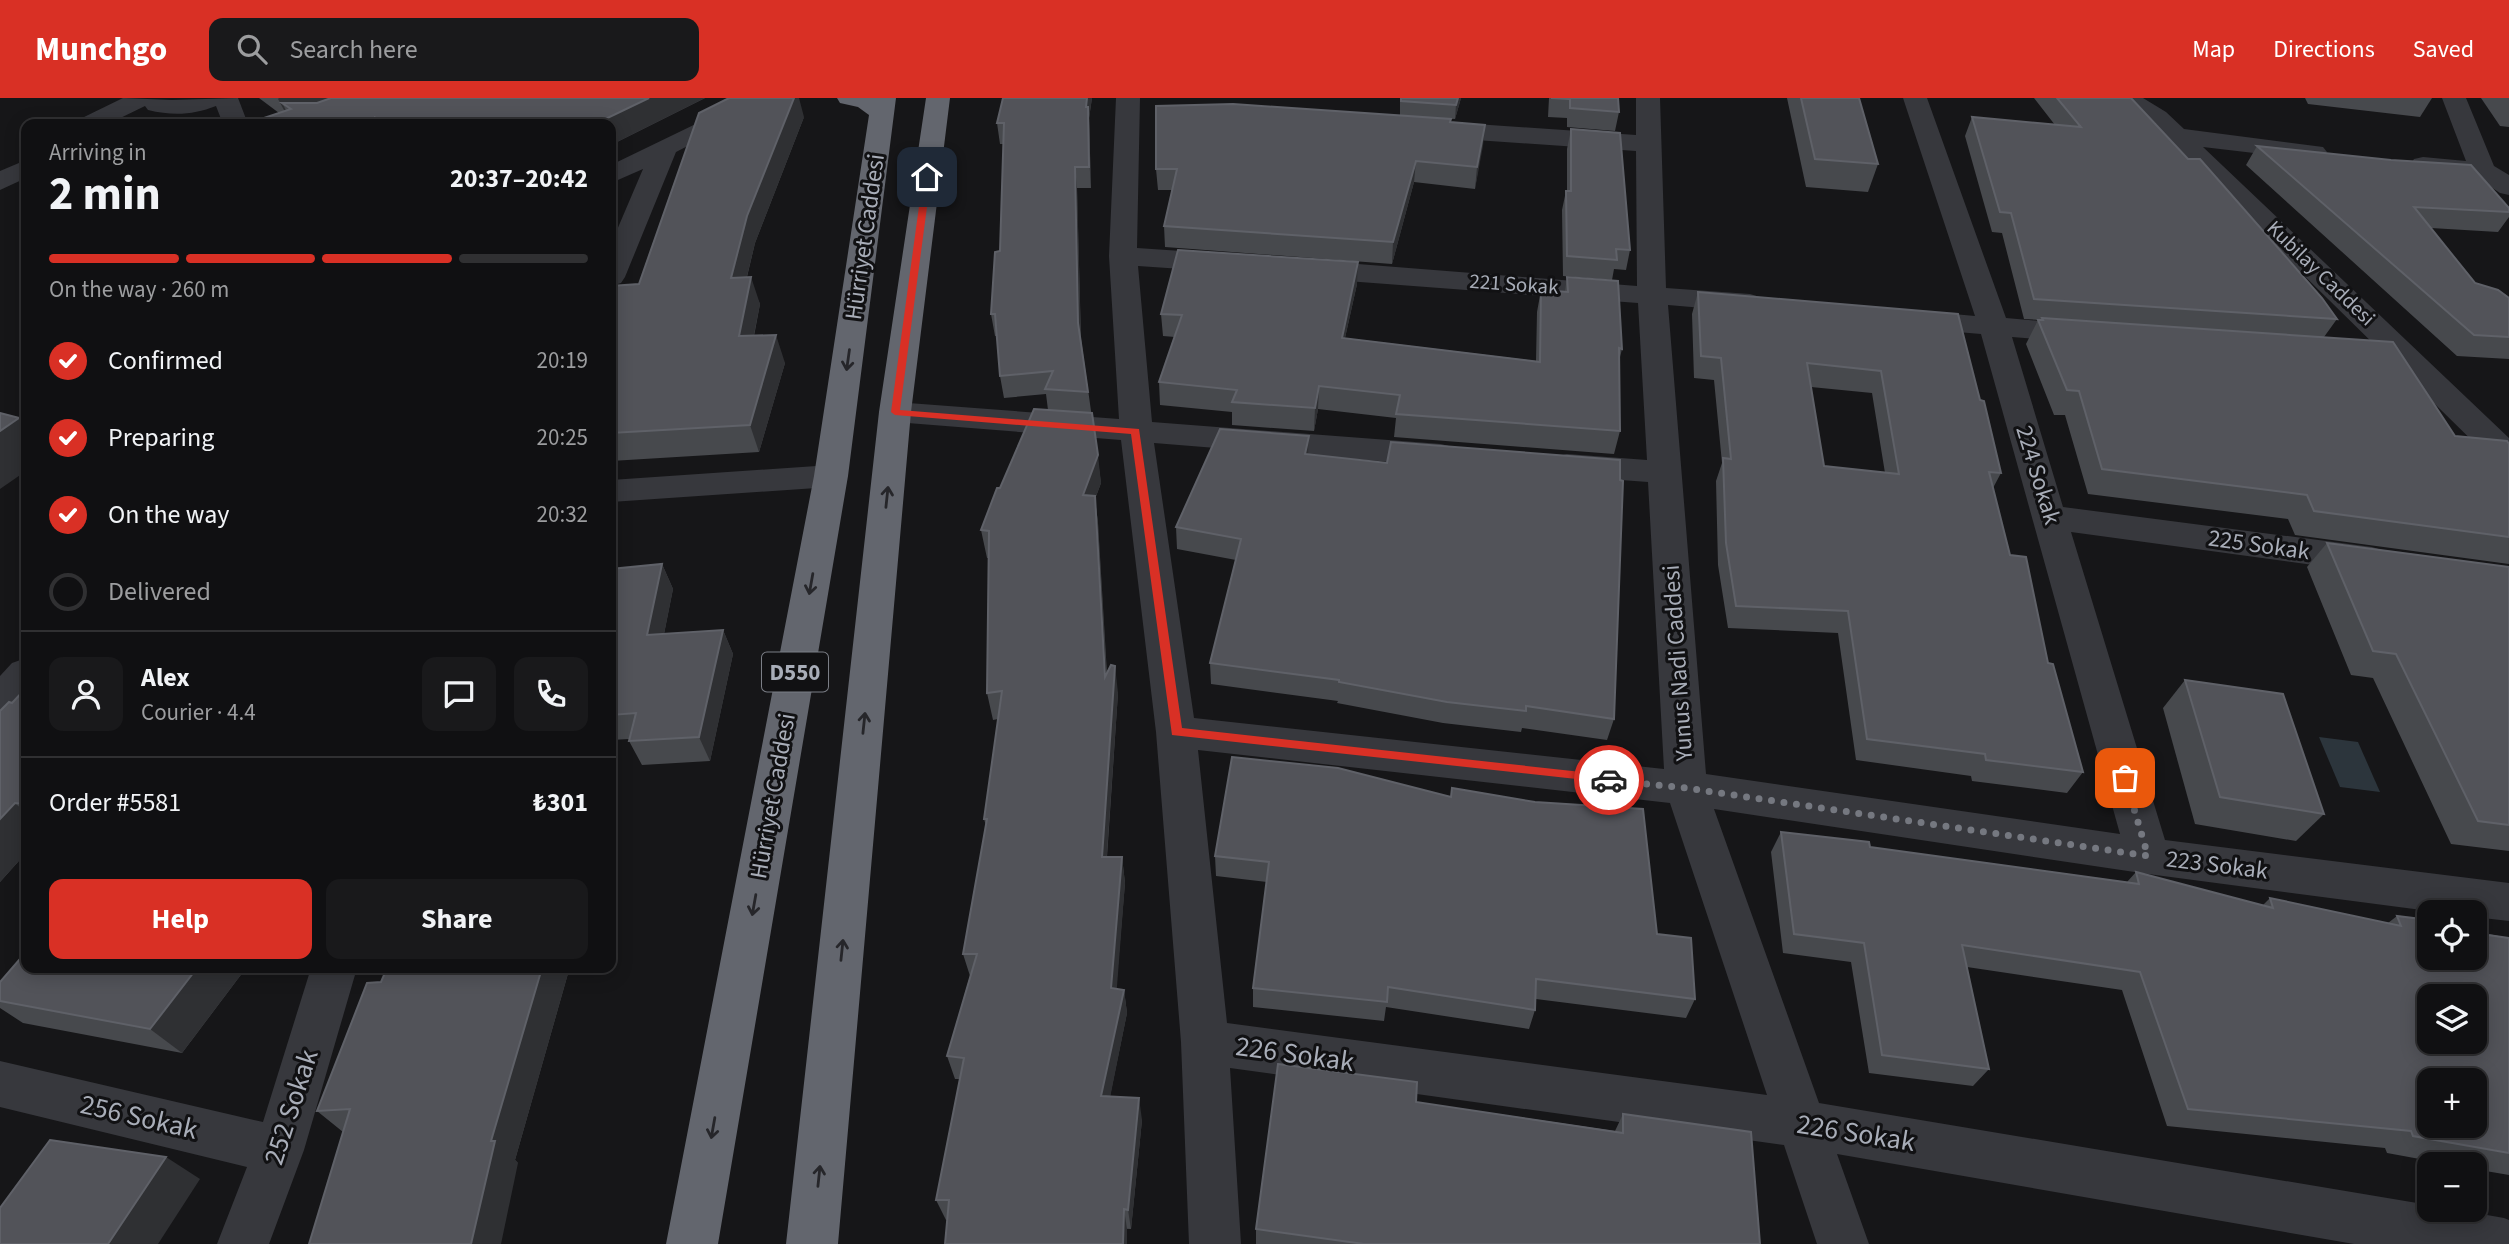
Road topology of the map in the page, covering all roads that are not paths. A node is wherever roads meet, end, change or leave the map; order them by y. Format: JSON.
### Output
{"nodes":[{"id":1,"x":142,"y":98,"type":"edge"},
{"id":2,"x":214,"y":98,"type":"edge"},
{"id":3,"x":226,"y":98,"type":"edge"},
{"id":4,"x":849,"y":98,"type":"edge"},
{"id":5,"x":938,"y":98,"type":"edge"},
{"id":6,"x":1648,"y":98,"type":"edge"},
{"id":7,"x":1915,"y":98,"type":"edge"},
{"id":8,"x":2454,"y":98,"type":"edge"},
{"id":9,"x":2121,"y":99,"type":"edge"},
{"id":10,"x":750,"y":100,"type":"edge"},
{"id":11,"x":1136,"y":105,"type":"edge"},
{"id":12,"x":884,"y":106,"type":"edge"},
{"id":13,"x":177,"y":109,"type":"edge"},
{"id":14,"x":99,"y":119,"type":"edge"},
{"id":15,"x":143,"y":119,"type":"edge"},
{"id":16,"x":233,"y":119,"type":"edge"},
{"id":17,"x":1402,"y":126,"type":"edge"},
{"id":18,"x":2176,"y":136,"type":"junction"},
{"id":19,"x":1650,"y":144,"type":"junction"},
{"id":20,"x":664,"y":149,"type":"junction"},
{"id":21,"x":2340,"y":155,"type":"edge"},
{"id":22,"x":21,"y":158,"type":"edge"},
{"id":23,"x":2394,"y":162,"type":"edge"},
{"id":24,"x":0,"y":169,"type":"edge"},
{"id":25,"x":2483,"y":170,"type":"junction"},
{"id":26,"x":21,"y":171,"type":"edge"},
{"id":27,"x":616,"y":173,"type":"edge"},
{"id":28,"x":0,"y":182,"type":"edge"},
{"id":29,"x":2509,"y":187,"type":"edge"},
{"id":30,"x":1124,"y":256,"type":"junction"},
{"id":31,"x":616,"y":264,"type":"edge"},
{"id":32,"x":1652,"y":294,"type":"junction"},
{"id":33,"x":1775,"y":306,"type":"edge"},
{"id":34,"x":1884,"y":317,"type":"edge"},
{"id":35,"x":1994,"y":328,"type":"junction"},
{"id":36,"x":2118,"y":336,"type":"edge"},
{"id":37,"x":2366,"y":354,"type":"edge"},
{"id":38,"x":2407,"y":356,"type":"junction"},
{"id":39,"x":895,"y":412,"type":"junction"},
{"id":40,"x":1136,"y":431,"type":"junction"},
{"id":41,"x":1476,"y":457,"type":"edge"},
{"id":42,"x":2509,"y":457,"type":"edge"},
{"id":43,"x":1530,"y":462,"type":"edge"},
{"id":44,"x":1666,"y":472,"type":"junction"},
{"id":45,"x":831,"y":476,"type":"junction"},
{"id":46,"x":616,"y":491,"type":"edge"},
{"id":47,"x":2050,"y":517,"type":"junction"},
{"id":48,"x":2401,"y":564,"type":"edge"},
{"id":49,"x":21,"y":679,"type":"edge"},
{"id":50,"x":0,"y":702,"type":"edge"},
{"id":51,"x":21,"y":713,"type":"edge"},
{"id":52,"x":1176,"y":732,"type":"junction"},
{"id":53,"x":0,"y":735,"type":"edge"},
{"id":54,"x":1686,"y":788,"type":"junction"},
{"id":55,"x":2148,"y":856,"type":"junction"},
{"id":56,"x":2509,"y":902,"type":"edge"},
{"id":57,"x":332,"y":973,"type":"edge"},
{"id":58,"x":1205,"y":1042,"type":"junction"},
{"id":59,"x":0,"y":1084,"type":"edge"},
{"id":60,"x":1803,"y":1124,"type":"junction"},
{"id":61,"x":279,"y":1150,"type":"junction"},
{"id":62,"x":243,"y":1244,"type":"edge"},
{"id":63,"x":692,"y":1244,"type":"edge"},
{"id":64,"x":812,"y":1244,"type":"edge"},
{"id":65,"x":1215,"y":1244,"type":"edge"},
{"id":66,"x":1843,"y":1244,"type":"edge"},
{"id":67,"x":2504,"y":1244,"type":"edge"}],
"edges":[{"from":1,"to":14,"type":"street"},
{"from":2,"to":13,"type":"street"},
{"from":3,"to":16,"type":"street"},
{"from":4,"to":12,"type":"highway"},
{"from":5,"to":39,"type":"highway"},
{"from":6,"to":19,"type":"street","name":"Yunus Nadi Caddesi"},
{"from":7,"to":35,"type":"street","name":"224 Sokak"},
{"from":8,"to":25,"type":"street"},
{"from":9,"to":18,"type":"street","name":"Kubilay Caddesi"},
{"from":10,"to":20,"type":"street"},
{"from":11,"to":30,"type":"street"},
{"from":12,"to":45,"type":"highway","name":"Hürriyet Caddesi","number":"D550","one_way":true},
{"from":13,"to":15,"type":"street"},
{"from":17,"to":19,"type":"street"},
{"from":18,"to":21,"type":"street"},
{"from":18,"to":38,"type":"street","name":"Kubilay Caddesi"},
{"from":19,"to":32,"type":"street","name":"Yunus Nadi Caddesi"},
{"from":20,"to":27,"type":"street"},
{"from":20,"to":31,"type":"street"},
{"from":22,"to":24,"type":"street"},
{"from":23,"to":25,"type":"street"},
{"from":25,"to":29,"type":"street"},
{"from":26,"to":28,"type":"street"},
{"from":30,"to":32,"type":"street","name":"221 Sokak"},
{"from":30,"to":40,"type":"street"},
{"from":32,"to":33,"type":"street","name":"221 Sokak"},
{"from":32,"to":44,"type":"street","name":"Yunus Nadi Caddesi"},
{"from":34,"to":35,"type":"street"},
{"from":35,"to":36,"type":"street"},
{"from":35,"to":47,"type":"street","name":"224 Sokak"},
{"from":37,"to":38,"type":"street"},
{"from":38,"to":42,"type":"street","name":"Kubilay Caddesi"},
{"from":39,"to":40,"type":"street"},
{"from":64,"to":39,"type":"highway","one_way":true},
{"from":40,"to":41,"type":"street"},
{"from":40,"to":52,"type":"street"},
{"from":43,"to":44,"type":"street"},
{"from":44,"to":54,"type":"street","name":"Yunus Nadi Caddesi"},
{"from":45,"to":46,"type":"street"},
{"from":45,"to":63,"type":"highway","name":"Hürriyet Caddesi","number":"D550","one_way":true},
{"from":47,"to":48,"type":"street","name":"225 Sokak"},
{"from":47,"to":55,"type":"street","name":"224 Sokak"},
{"from":49,"to":50,"type":"street"},
{"from":51,"to":53,"type":"street"},
{"from":52,"to":54,"type":"street","name":"223 Sokak"},
{"from":52,"to":58,"type":"street"},
{"from":54,"to":55,"type":"street","name":"223 Sokak"},
{"from":54,"to":60,"type":"street","name":"Yunus Nadi Caddesi"},
{"from":55,"to":56,"type":"street","name":"223 Sokak"},
{"from":57,"to":61,"type":"street","name":"252 Sokak"},
{"from":58,"to":60,"type":"street","name":"226 Sokak"},
{"from":58,"to":65,"type":"street"},
{"from":59,"to":61,"type":"street","name":"256 Sokak"},
{"from":60,"to":66,"type":"street","name":"Yunus Nadi Caddesi"},
{"from":60,"to":67,"type":"street","name":"226 Sokak"},
{"from":61,"to":62,"type":"street","name":"252 Sokak"}]}
